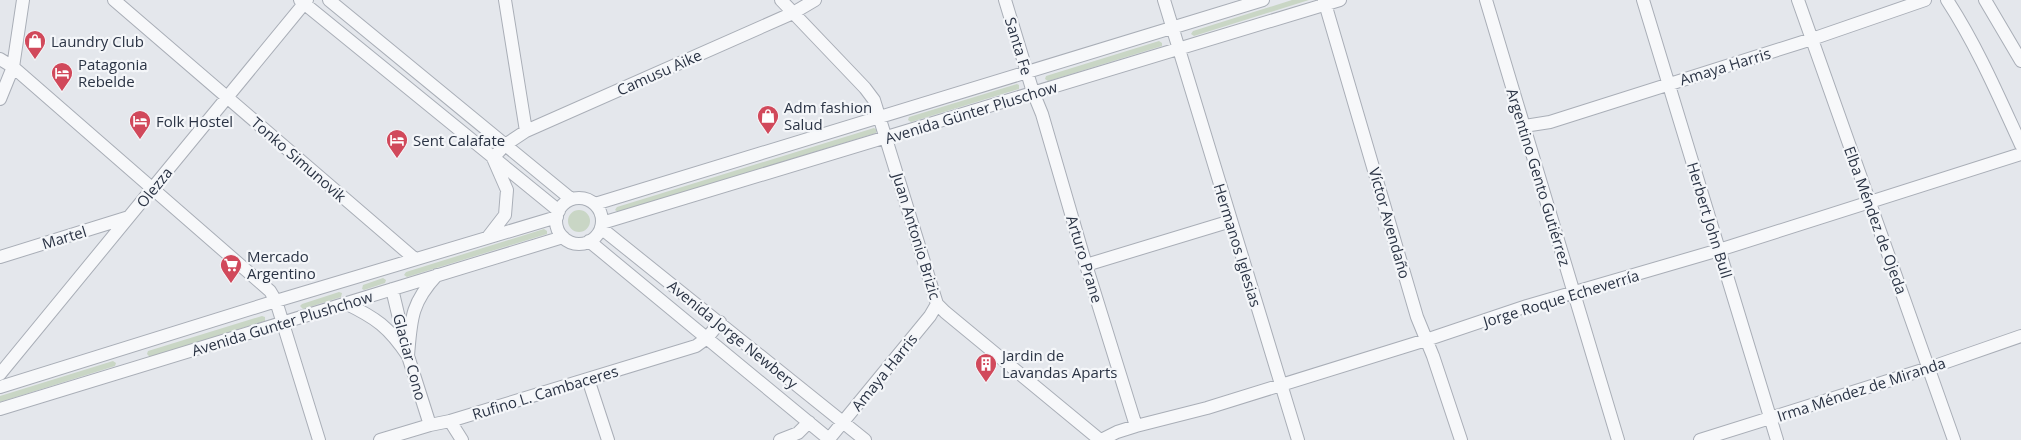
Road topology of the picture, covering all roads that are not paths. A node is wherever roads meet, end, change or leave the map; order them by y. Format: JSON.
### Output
{"nodes":[{"id":1,"x":23,"y":0,"type":"edge"},
{"id":2,"x":114,"y":0,"type":"edge"},
{"id":3,"x":329,"y":0,"type":"edge"},
{"id":4,"x":781,"y":0,"type":"edge"},
{"id":5,"x":815,"y":0,"type":"edge"},
{"id":6,"x":1005,"y":0,"type":"edge"},
{"id":7,"x":1164,"y":0,"type":"edge"},
{"id":8,"x":1263,"y":0,"type":"edge"},
{"id":9,"x":1340,"y":0,"type":"edge"},
{"id":10,"x":1486,"y":0,"type":"edge"},
{"id":11,"x":1643,"y":0,"type":"edge"},
{"id":12,"x":1798,"y":0,"type":"edge"},
{"id":13,"x":1926,"y":0,"type":"edge"},
{"id":14,"x":1947,"y":0,"type":"edge"},
{"id":15,"x":1986,"y":0,"type":"edge"},
{"id":16,"x":304,"y":1,"type":"edge"},
{"id":17,"x":507,"y":1,"type":"edge"},
{"id":18,"x":1324,"y":2,"type":"edge"},
{"id":19,"x":793,"y":13,"type":"junction"},
{"id":20,"x":1171,"y":28,"type":"junction"},
{"id":21,"x":1812,"y":39,"type":"junction"},
{"id":22,"x":1179,"y":49,"type":"junction"},
{"id":23,"x":0,"y":59,"type":"edge"},
{"id":24,"x":2021,"y":61,"type":"edge"},
{"id":25,"x":13,"y":67,"type":"junction"},
{"id":26,"x":1027,"y":72,"type":"junction"},
{"id":27,"x":1668,"y":84,"type":"junction"},
{"id":28,"x":1033,"y":92,"type":"junction"},
{"id":29,"x":227,"y":97,"type":"junction"},
{"id":30,"x":0,"y":99,"type":"edge"},
{"id":31,"x":880,"y":117,"type":"junction"},
{"id":32,"x":1524,"y":126,"type":"junction"},
{"id":33,"x":526,"y":131,"type":"junction"},
{"id":34,"x":886,"y":137,"type":"junction"},
{"id":35,"x":505,"y":145,"type":"junction"},
{"id":36,"x":2021,"y":145,"type":"edge"},
{"id":37,"x":2021,"y":154,"type":"edge"},
{"id":38,"x":494,"y":158,"type":"junction"},
{"id":39,"x":153,"y":188,"type":"junction"},
{"id":40,"x":571,"y":199,"type":"junction"},
{"id":41,"x":1870,"y":202,"type":"junction"},
{"id":42,"x":595,"y":204,"type":"junction"},
{"id":43,"x":558,"y":214,"type":"junction"},
{"id":44,"x":129,"y":217,"type":"junction"},
{"id":45,"x":1231,"y":221,"type":"junction"},
{"id":46,"x":601,"y":226,"type":"junction"},
{"id":47,"x":488,"y":237,"type":"junction"},
{"id":48,"x":563,"y":237,"type":"junction"},
{"id":49,"x":589,"y":241,"type":"junction"},
{"id":50,"x":1719,"y":250,"type":"junction"},
{"id":51,"x":0,"y":257,"type":"edge"},
{"id":52,"x":415,"y":259,"type":"junction"},
{"id":53,"x":1086,"y":266,"type":"junction"},
{"id":54,"x":386,"y":268,"type":"junction"},
{"id":55,"x":437,"y":275,"type":"junction"},
{"id":56,"x":353,"y":277,"type":"junction"},
{"id":57,"x":392,"y":289,"type":"junction"},
{"id":58,"x":1574,"y":293,"type":"junction"},
{"id":59,"x":360,"y":299,"type":"junction"},
{"id":60,"x":276,"y":301,"type":"junction"},
{"id":61,"x":345,"y":303,"type":"junction"},
{"id":62,"x":937,"y":304,"type":"junction"},
{"id":63,"x":282,"y":322,"type":"junction"},
{"id":64,"x":720,"y":322,"type":"junction"},
{"id":65,"x":2021,"y":336,"type":"edge"},
{"id":66,"x":707,"y":338,"type":"junction"},
{"id":67,"x":1426,"y":340,"type":"junction"},
{"id":68,"x":126,"y":348,"type":"junction"},
{"id":69,"x":408,"y":356,"type":"junction"},
{"id":70,"x":132,"y":368,"type":"junction"},
{"id":71,"x":1929,"y":368,"type":"junction"},
{"id":72,"x":0,"y":374,"type":"edge"},
{"id":73,"x":588,"y":379,"type":"junction"},
{"id":74,"x":1281,"y":385,"type":"junction"},
{"id":75,"x":0,"y":387,"type":"edge"},
{"id":76,"x":0,"y":409,"type":"edge"},
{"id":77,"x":1770,"y":418,"type":"junction"},
{"id":78,"x":450,"y":421,"type":"junction"},
{"id":79,"x":809,"y":422,"type":"junction"},
{"id":80,"x":843,"y":422,"type":"junction"},
{"id":81,"x":430,"y":425,"type":"junction"},
{"id":82,"x":1136,"y":426,"type":"junction"},
{"id":83,"x":830,"y":439,"type":"edge"},
{"id":84,"x":319,"y":440,"type":"edge"},
{"id":85,"x":380,"y":440,"type":"edge"},
{"id":86,"x":462,"y":440,"type":"edge"},
{"id":87,"x":608,"y":440,"type":"edge"},
{"id":88,"x":780,"y":440,"type":"edge"},
{"id":89,"x":865,"y":440,"type":"edge"},
{"id":90,"x":1101,"y":440,"type":"edge"},
{"id":91,"x":1298,"y":440,"type":"edge"},
{"id":92,"x":1461,"y":440,"type":"edge"},
{"id":93,"x":1618,"y":440,"type":"edge"},
{"id":94,"x":1700,"y":440,"type":"edge"},
{"id":95,"x":1777,"y":440,"type":"edge"},
{"id":96,"x":1954,"y":440,"type":"edge"}],
"edges":[{"from":1,"to":25,"type":"street"},
{"from":2,"to":29,"type":"street","name":"Tonko Simunovik"},
{"from":3,"to":35,"type":"street"},
{"from":4,"to":19,"type":"street","name":"Juan Antonio Brizic"},
{"from":5,"to":19,"type":"street","name":"Camusu Aike"},
{"from":6,"to":26,"type":"street","name":"Santa Fe"},
{"from":7,"to":20,"type":"street","name":"Hermanos Iglesias"},
{"from":8,"to":20,"type":"street","name":"Avenida Günter Pluschow"},
{"from":9,"to":18,"type":"street","name":"Avenida Günter Pluschow"},
{"from":10,"to":32,"type":"street","name":"Argentino Gento Gutiérrez"},
{"from":11,"to":27,"type":"street","name":"Herbert John Bull"},
{"from":12,"to":21,"type":"street","name":"Elba Méndez de Ojeda"},
{"from":13,"to":21,"type":"street","name":"Amaya Harris"},
{"from":14,"to":36,"type":"street"},
{"from":15,"to":24,"type":"street"},
{"from":16,"to":29,"type":"street","name":"Olezza"},
{"from":16,"to":38,"type":"street"},
{"from":17,"to":33,"type":"street"},
{"from":18,"to":22,"type":"street","name":"Avenida Günter Pluschow"},
{"from":18,"to":67,"type":"street","name":"Víctor Avendaño"},
{"from":19,"to":31,"type":"street","name":"Juan Antonio Brizic"},
{"from":19,"to":33,"type":"street","name":"Camusu Aike"},
{"from":20,"to":22,"type":"street","name":"Hermanos Iglesias"},
{"from":20,"to":26,"type":"street","name":"Avenida Günter Pluschow"},
{"from":21,"to":27,"type":"street","name":"Amaya Harris"},
{"from":21,"to":41,"type":"street","name":"Elba Méndez de Ojeda"},
{"from":22,"to":28,"type":"street","name":"Avenida Günter Pluschow"},
{"from":22,"to":45,"type":"street","name":"Hermanos Iglesias"},
{"from":23,"to":25,"type":"street"},
{"from":25,"to":30,"type":"street"},
{"from":25,"to":39,"type":"street"},
{"from":26,"to":28,"type":"street","name":"Santa Fe"},
{"from":26,"to":31,"type":"street","name":"Avenida Günter Pluschow"},
{"from":27,"to":32,"type":"street","name":"Amaya Harris"},
{"from":27,"to":50,"type":"street","name":"Herbert John Bull"},
{"from":28,"to":34,"type":"street","name":"Avenida Günter Pluschow"},
{"from":28,"to":53,"type":"street","name":"Arturo Prane"},
{"from":29,"to":39,"type":"street","name":"Olezza"},
{"from":29,"to":52,"type":"street","name":"Tonko Simunovik"},
{"from":31,"to":34,"type":"street","name":"Juan Antonio Brizic"},
{"from":31,"to":42,"type":"street","name":"Avenida Günter Pluschow"},
{"from":32,"to":58,"type":"street","name":"Argentino Gento Gutiérrez"},
{"from":33,"to":35,"type":"street","name":"Camusu Aike"},
{"from":34,"to":46,"type":"street","name":"Avenida Günter Pluschow"},
{"from":34,"to":62,"type":"street","name":"Juan Antonio Brizic"},
{"from":35,"to":38,"type":"street","name":"Camusu Aike"},
{"from":35,"to":40,"type":"street"},
{"from":37,"to":41,"type":"street","name":"Jorge Roque Echeverría"},
{"from":38,"to":43,"type":"street"},
{"from":38,"to":47,"type":"street"},
{"from":39,"to":44,"type":"street","name":"Olezza"},
{"from":39,"to":60,"type":"street"},
{"from":40,"to":42,"type":"street"},
{"from":40,"to":43,"type":"street"},
{"from":41,"to":50,"type":"street","name":"Jorge Roque Echeverría"},
{"from":41,"to":71,"type":"street","name":"Elba Méndez de Ojeda"},
{"from":42,"to":46,"type":"street"},
{"from":43,"to":47,"type":"street","name":"Avenida Gunter Plushchow"},
{"from":43,"to":48,"type":"street"},
{"from":44,"to":51,"type":"street","name":"Martel"},
{"from":44,"to":72,"type":"street","name":"Olezza"},
{"from":45,"to":53,"type":"street"},
{"from":45,"to":74,"type":"street","name":"Hermanos Iglesias"},
{"from":46,"to":49,"type":"street"},
{"from":46,"to":64,"type":"street","name":"Avenida Jorge Newbery"},
{"from":47,"to":52,"type":"street","name":"Avenida Gunter Plushchow"},
{"from":48,"to":49,"type":"street"},
{"from":48,"to":55,"type":"street","name":"Avenida Gunter Plushchow"},
{"from":49,"to":66,"type":"street","name":"Avenida Jorge Newbery"},
{"from":50,"to":58,"type":"street","name":"Jorge Roque Echeverría"},
{"from":50,"to":77,"type":"street","name":"Herbert John Bull"},
{"from":52,"to":54,"type":"street","name":"Avenida Gunter Plushchow"},
{"from":53,"to":82,"type":"street","name":"Arturo Prane"},
{"from":54,"to":56,"type":"street","name":"Avenida Gunter Plushchow"},
{"from":54,"to":57,"type":"street","name":"Glaciar Cono"},
{"from":55,"to":57,"type":"street","name":"Avenida Gunter Plushchow"},
{"from":55,"to":69,"type":"street"},
{"from":56,"to":59,"type":"street"},
{"from":56,"to":60,"type":"street","name":"Avenida Gunter Plushchow"},
{"from":57,"to":59,"type":"street","name":"Avenida Gunter Plushchow"},
{"from":57,"to":69,"type":"street","name":"Glaciar Cono"},
{"from":58,"to":67,"type":"street","name":"Jorge Roque Echeverría"},
{"from":58,"to":93,"type":"street","name":"Argentino Gento Gutiérrez"},
{"from":59,"to":61,"type":"street","name":"Avenida Gunter Plushchow"},
{"from":60,"to":63,"type":"street"},
{"from":60,"to":68,"type":"street","name":"Avenida Gunter Plushchow"},
{"from":61,"to":63,"type":"street","name":"Avenida Gunter Plushchow"},
{"from":61,"to":69,"type":"street"},
{"from":62,"to":80,"type":"street","name":"Amaya Harris"},
{"from":62,"to":90,"type":"street","name":"Juan Antonio Brizic"},
{"from":63,"to":70,"type":"street","name":"Avenida Gunter Plushchow"},
{"from":63,"to":84,"type":"street"},
{"from":64,"to":66,"type":"street"},
{"from":64,"to":80,"type":"street","name":"Avenida Jorge Newbery"},
{"from":65,"to":71,"type":"street","name":"Irma Méndez de Miranda"},
{"from":66,"to":73,"type":"street","name":"Rufino L. Cambaceres"},
{"from":66,"to":79,"type":"street","name":"Avenida Jorge Newbery"},
{"from":67,"to":74,"type":"street","name":"Jorge Roque Echeverría"},
{"from":67,"to":92,"type":"street","name":"Víctor Avendaño"},
{"from":68,"to":70,"type":"street"},
{"from":68,"to":75,"type":"street","name":"Avenida Gunter Plushchow"},
{"from":69,"to":81,"type":"street","name":"Glaciar Cono"},
{"from":70,"to":76,"type":"street","name":"Avenida Gunter Plushchow"},
{"from":71,"to":77,"type":"street","name":"Irma Méndez de Miranda"},
{"from":71,"to":96,"type":"street","name":"Elba Méndez de Ojeda"},
{"from":73,"to":78,"type":"street","name":"Rufino L. Cambaceres"},
{"from":73,"to":87,"type":"street"},
{"from":74,"to":82,"type":"street","name":"Jorge Roque Echeverría"},
{"from":74,"to":91,"type":"street","name":"Hermanos Iglesias"},
{"from":77,"to":94,"type":"street","name":"Irma Méndez de Miranda"},
{"from":77,"to":95,"type":"street","name":"Herbert John Bull"},
{"from":78,"to":81,"type":"street","name":"Rufino L. Cambaceres"},
{"from":78,"to":86,"type":"street"},
{"from":79,"to":83,"type":"street","name":"Avenida Jorge Newbery"},
{"from":79,"to":88,"type":"street"},
{"from":80,"to":83,"type":"street","name":"Amaya Harris"},
{"from":80,"to":89,"type":"street","name":"Avenida Jorge Newbery"},
{"from":81,"to":85,"type":"street","name":"Rufino L. Cambaceres"},
{"from":82,"to":90,"type":"street","name":"Jorge Roque Echeverría"}]}
